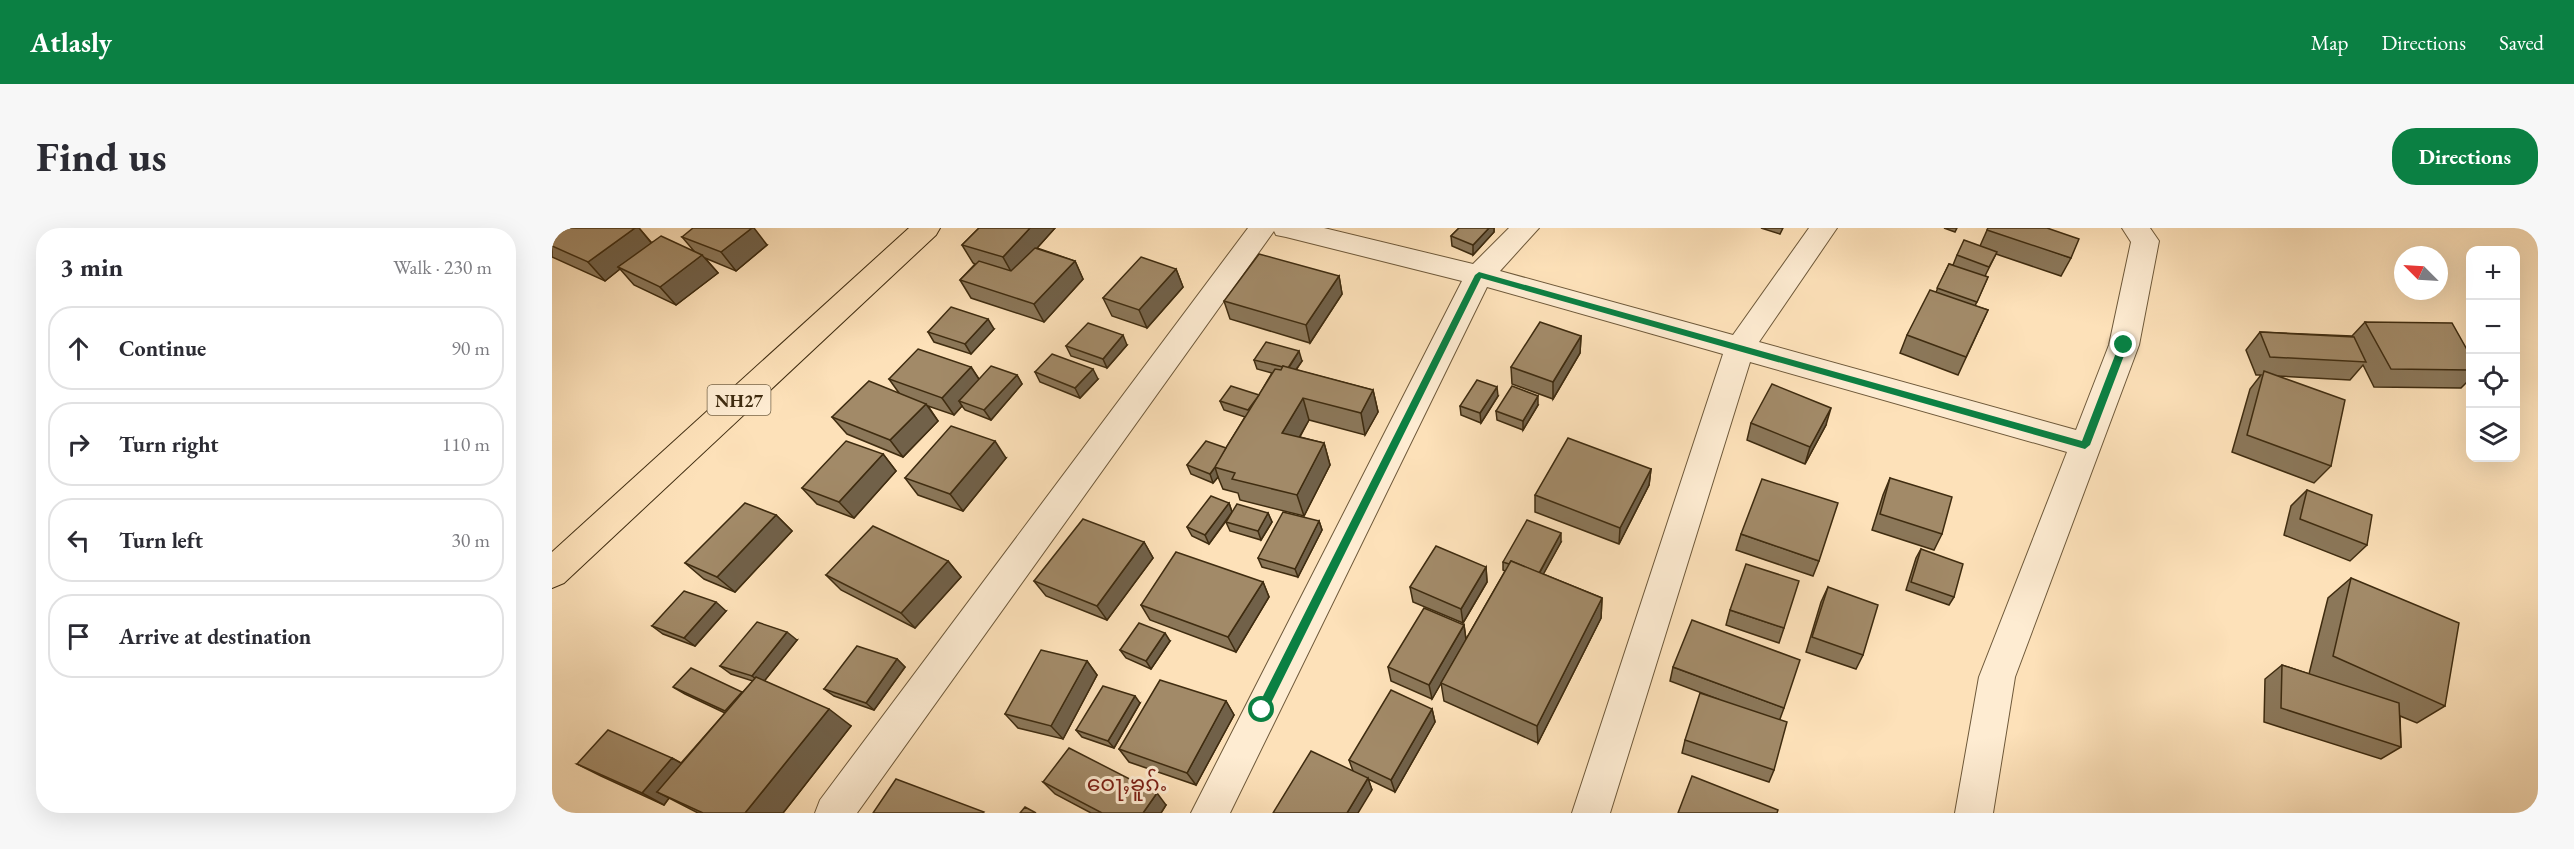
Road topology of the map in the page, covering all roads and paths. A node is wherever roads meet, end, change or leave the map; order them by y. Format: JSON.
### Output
{"nodes":[{"id":1,"x":926,"y":228,"type":"edge"},
{"id":2,"x":1262,"y":228,"type":"edge"},
{"id":3,"x":1286,"y":228,"type":"edge"},
{"id":4,"x":1525,"y":228,"type":"edge"},
{"id":5,"x":1823,"y":228,"type":"edge"},
{"id":6,"x":2136,"y":228,"type":"edge"},
{"id":7,"x":1479,"y":275,"type":"junction"},
{"id":8,"x":1740,"y":348,"type":"junction"},
{"id":9,"x":2085,"y":445,"type":"junction"},
{"id":10,"x":552,"y":573,"type":"edge"},
{"id":11,"x":834,"y":813,"type":"edge"},
{"id":12,"x":1210,"y":813,"type":"edge"},
{"id":13,"x":1591,"y":813,"type":"edge"},
{"id":14,"x":1974,"y":813,"type":"edge"}],
"edges":[{"from":1,"to":10,"type":"highway","number":"NH27"},
{"from":2,"to":11,"type":"street"},
{"from":3,"to":7,"type":"street"},
{"from":4,"to":7,"type":"street"},
{"from":5,"to":8,"type":"street"},
{"from":6,"to":9,"type":"street"},
{"from":7,"to":8,"type":"street"},
{"from":7,"to":12,"type":"street"},
{"from":8,"to":9,"type":"street"},
{"from":8,"to":13,"type":"street"},
{"from":9,"to":14,"type":"street"}]}
